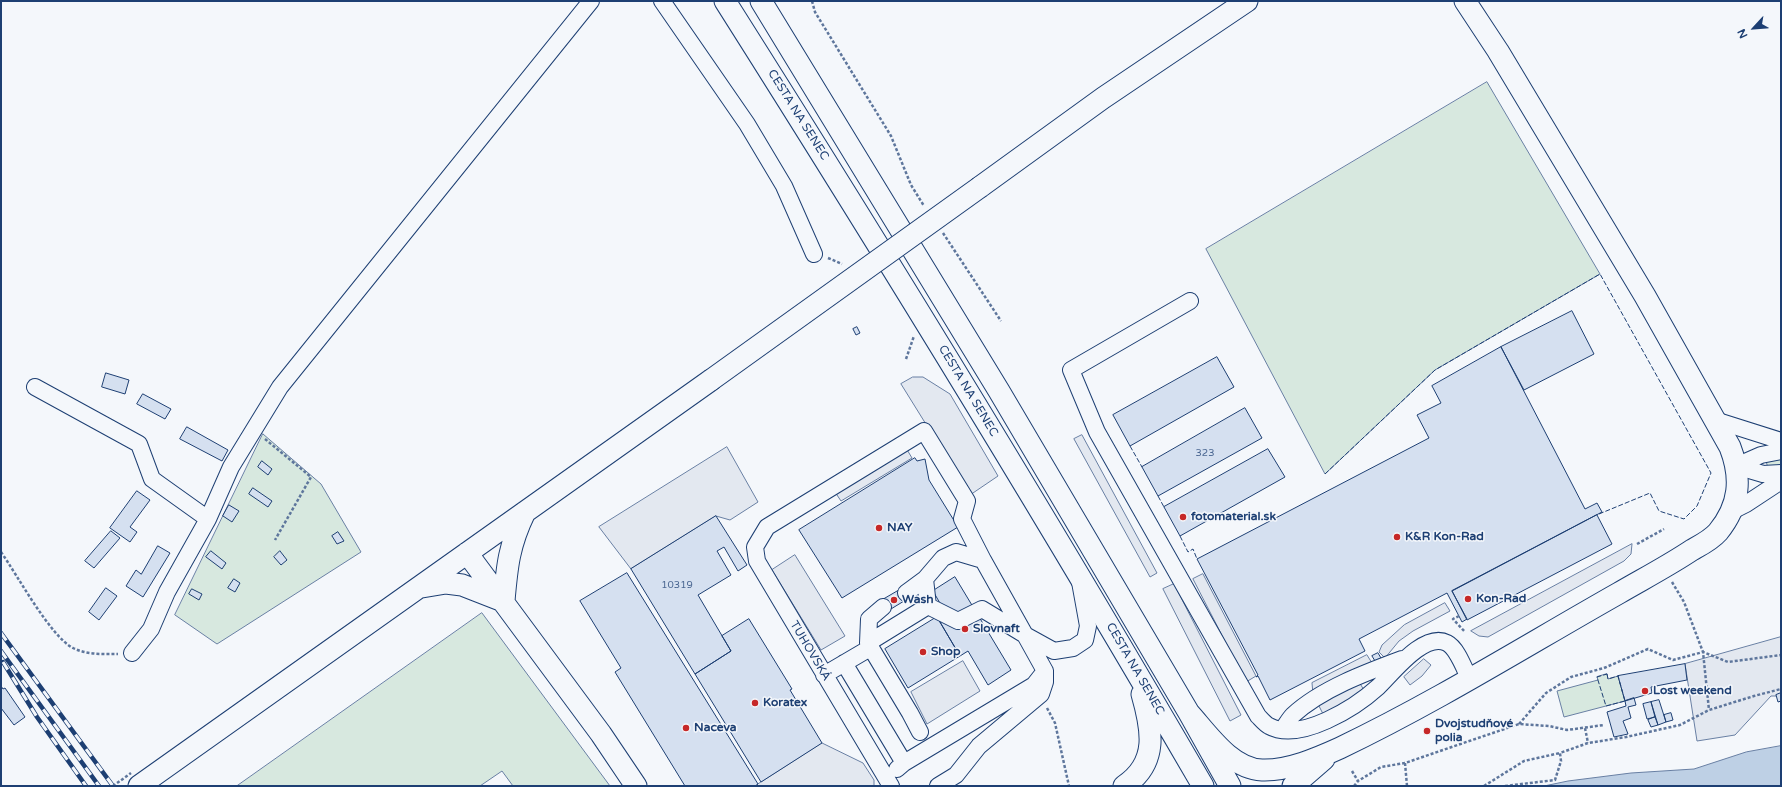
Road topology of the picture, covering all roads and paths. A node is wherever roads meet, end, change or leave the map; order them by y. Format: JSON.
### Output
{"nodes":[{"id":1,"x":591,"y":1,"type":"edge"},
{"id":2,"x":662,"y":1,"type":"edge"},
{"id":3,"x":725,"y":1,"type":"edge"},
{"id":4,"x":761,"y":1,"type":"edge"},
{"id":5,"x":812,"y":1,"type":"edge"},
{"id":6,"x":1246,"y":1,"type":"edge"},
{"id":7,"x":1465,"y":1,"type":"edge"},
{"id":8,"x":928,"y":211,"type":"dead end"},
{"id":9,"x":941,"y":231,"type":"dead end"},
{"id":10,"x":814,"y":254,"type":"joint"},
{"id":11,"x":846,"y":266,"type":"dead end"},
{"id":12,"x":1190,"y":301,"type":"dead end"},
{"id":13,"x":1001,"y":321,"type":"dead end"},
{"id":14,"x":916,"y":329,"type":"dead end"},
{"id":15,"x":906,"y":359,"type":"dead end"},
{"id":16,"x":35,"y":387,"type":"dead end"},
{"id":17,"x":1715,"y":420,"type":"junction"},
{"id":18,"x":253,"y":430,"type":"junction"},
{"id":19,"x":1781,"y":441,"type":"edge"},
{"id":20,"x":1781,"y":451,"type":"edge"},
{"id":21,"x":1736,"y":466,"type":"junction"},
{"id":22,"x":1781,"y":473,"type":"edge"},
{"id":23,"x":1781,"y":481,"type":"edge"},
{"id":24,"x":1732,"y":511,"type":"junction"},
{"id":25,"x":525,"y":512,"type":"junction"},
{"id":26,"x":208,"y":519,"type":"junction"},
{"id":27,"x":1664,"y":529,"type":"dead end"},
{"id":28,"x":274,"y":540,"type":"dead end"},
{"id":29,"x":1637,"y":544,"type":"dead end"},
{"id":30,"x":1,"y":552,"type":"edge"},
{"id":31,"x":467,"y":553,"type":"junction"},
{"id":32,"x":982,"y":560,"type":"junction"},
{"id":33,"x":1664,"y":568,"type":"junction"},
{"id":34,"x":1077,"y":571,"type":"junction"},
{"id":35,"x":925,"y":579,"type":"junction"},
{"id":36,"x":419,"y":587,"type":"junction"},
{"id":37,"x":906,"y":593,"type":"dead end"},
{"id":38,"x":504,"y":601,"type":"junction"},
{"id":39,"x":928,"y":606,"type":"junction"},
{"id":40,"x":883,"y":607,"type":"dead end"},
{"id":41,"x":1459,"y":616,"type":"dead end"},
{"id":42,"x":1465,"y":632,"type":"dead end"},
{"id":43,"x":1025,"y":635,"type":"junction"},
{"id":44,"x":869,"y":645,"type":"junction"},
{"id":45,"x":1703,"y":652,"type":"junction"},
{"id":46,"x":132,"y":653,"type":"joint"},
{"id":47,"x":1781,"y":655,"type":"edge"},
{"id":48,"x":1406,"y":658,"type":"junction"},
{"id":49,"x":844,"y":663,"type":"junction"},
{"id":50,"x":1135,"y":669,"type":"junction"},
{"id":51,"x":1045,"y":671,"type":"junction"},
{"id":52,"x":824,"y":675,"type":"junction"},
{"id":53,"x":1469,"y":678,"type":"junction"},
{"id":54,"x":1781,"y":689,"type":"edge"},
{"id":55,"x":1041,"y":694,"type":"junction"},
{"id":56,"x":1709,"y":710,"type":"junction"},
{"id":57,"x":1189,"y":713,"type":"junction"},
{"id":58,"x":1519,"y":724,"type":"junction"},
{"id":59,"x":1604,"y":725,"type":"dead end"},
{"id":60,"x":1585,"y":728,"type":"junction"},
{"id":61,"x":1282,"y":730,"type":"junction"},
{"id":62,"x":920,"y":732,"type":"dead end"},
{"id":63,"x":1588,"y":743,"type":"junction"},
{"id":64,"x":1339,"y":748,"type":"junction"},
{"id":65,"x":1560,"y":753,"type":"junction"},
{"id":66,"x":904,"y":763,"type":"junction"},
{"id":67,"x":1405,"y":763,"type":"junction"},
{"id":68,"x":1352,"y":771,"type":"dead end"},
{"id":69,"x":135,"y":780,"type":"edge"},
{"id":70,"x":1358,"y":781,"type":"junction"},
{"id":71,"x":889,"y":783,"type":"edge"},
{"id":72,"x":113,"y":786,"type":"edge"},
{"id":73,"x":636,"y":786,"type":"edge"},
{"id":74,"x":938,"y":786,"type":"edge"},
{"id":75,"x":1069,"y":786,"type":"edge"},
{"id":76,"x":1124,"y":786,"type":"edge"},
{"id":77,"x":1203,"y":786,"type":"edge"},
{"id":78,"x":1230,"y":786,"type":"edge"},
{"id":79,"x":1292,"y":786,"type":"edge"},
{"id":80,"x":1354,"y":786,"type":"edge"},
{"id":81,"x":1407,"y":786,"type":"edge"},
{"id":82,"x":1484,"y":786,"type":"edge"},
{"id":83,"x":1505,"y":786,"type":"edge"}],
"edges":[{"from":1,"to":18,"type":"lane"},
{"from":2,"to":10,"type":"lane"},
{"from":3,"to":34,"type":"main road","name":"CESTA NA SENEC"},
{"from":4,"to":57,"type":"main road","name":"CESTA NA SENEC"},
{"from":5,"to":8,"type":"path"},
{"from":6,"to":25,"type":"main road","bridge":true},
{"from":7,"to":17,"type":"main road"},
{"from":9,"to":13,"type":"path"},
{"from":10,"to":11,"type":"path"},
{"from":12,"to":61,"type":"lane"},
{"from":14,"to":15,"type":"path"},
{"from":16,"to":26,"type":"lane"},
{"from":17,"to":19,"type":"lane"},
{"from":17,"to":21,"type":"main road"},
{"from":18,"to":26,"type":"lane"},
{"from":18,"to":28,"type":"path"},
{"from":20,"to":21,"type":"lane"},
{"from":21,"to":22,"type":"lane"},
{"from":21,"to":24,"type":"main road"},
{"from":23,"to":24,"type":"lane"},
{"from":24,"to":33,"type":"main road"},
{"from":25,"to":31,"type":"main road"},
{"from":25,"to":38,"type":"main road"},
{"from":26,"to":46,"type":"lane"},
{"from":27,"to":29,"type":"path"},
{"from":30,"to":46,"type":"path"},
{"from":31,"to":36,"type":"main road"},
{"from":31,"to":38,"type":"main road"},
{"from":32,"to":35,"type":"lane"},
{"from":32,"to":43,"type":"lane"},
{"from":32,"to":52,"type":"lane","name":"TUHOVSKÁ"},
{"from":33,"to":45,"type":"path"},
{"from":33,"to":53,"type":"main road"},
{"from":34,"to":43,"type":"lane"},
{"from":34,"to":50,"type":"main road","name":"CESTA NA SENEC"},
{"from":35,"to":37,"type":"lane"},
{"from":35,"to":39,"type":"lane"},
{"from":36,"to":38,"type":"main road"},
{"from":36,"to":69,"type":"main road"},
{"from":38,"to":73,"type":"main road"},
{"from":39,"to":43,"type":"lane"},
{"from":39,"to":44,"type":"lane"},
{"from":40,"to":44,"type":"lane"},
{"from":41,"to":42,"type":"path"},
{"from":43,"to":51,"type":"lane"},
{"from":44,"to":49,"type":"lane"},
{"from":44,"to":62,"type":"lane"},
{"from":45,"to":47,"type":"path"},
{"from":45,"to":56,"type":"path"},
{"from":45,"to":58,"type":"path"},
{"from":48,"to":53,"type":"lane"},
{"from":48,"to":61,"type":"lane"},
{"from":48,"to":61,"type":"lane"},
{"from":49,"to":52,"type":"lane"},
{"from":49,"to":66,"type":"lane"},
{"from":50,"to":76,"type":"main road"},
{"from":50,"to":77,"type":"main road","name":"CESTA NA SENEC"},
{"from":51,"to":55,"type":"lane"},
{"from":51,"to":66,"type":"lane"},
{"from":52,"to":71,"type":"lane","name":"TUHOVSKÁ"},
{"from":53,"to":64,"type":"main road"},
{"from":54,"to":56,"type":"path"},
{"from":55,"to":74,"type":"lane"},
{"from":55,"to":75,"type":"path"},
{"from":56,"to":63,"type":"path"},
{"from":57,"to":64,"type":"main road"},
{"from":57,"to":78,"type":"main road","name":"CESTA NA SENEC"},
{"from":58,"to":60,"type":"path"},
{"from":58,"to":67,"type":"path"},
{"from":59,"to":60,"type":"path"},
{"from":60,"to":63,"type":"path"},
{"from":63,"to":65,"type":"path"},
{"from":64,"to":79,"type":"main road"},
{"from":65,"to":82,"type":"path"},
{"from":65,"to":83,"type":"path"},
{"from":66,"to":71,"type":"lane"},
{"from":67,"to":70,"type":"path"},
{"from":67,"to":81,"type":"path"},
{"from":68,"to":70,"type":"path"},
{"from":69,"to":72,"type":"path","bridge":true},
{"from":70,"to":80,"type":"path"}]}
